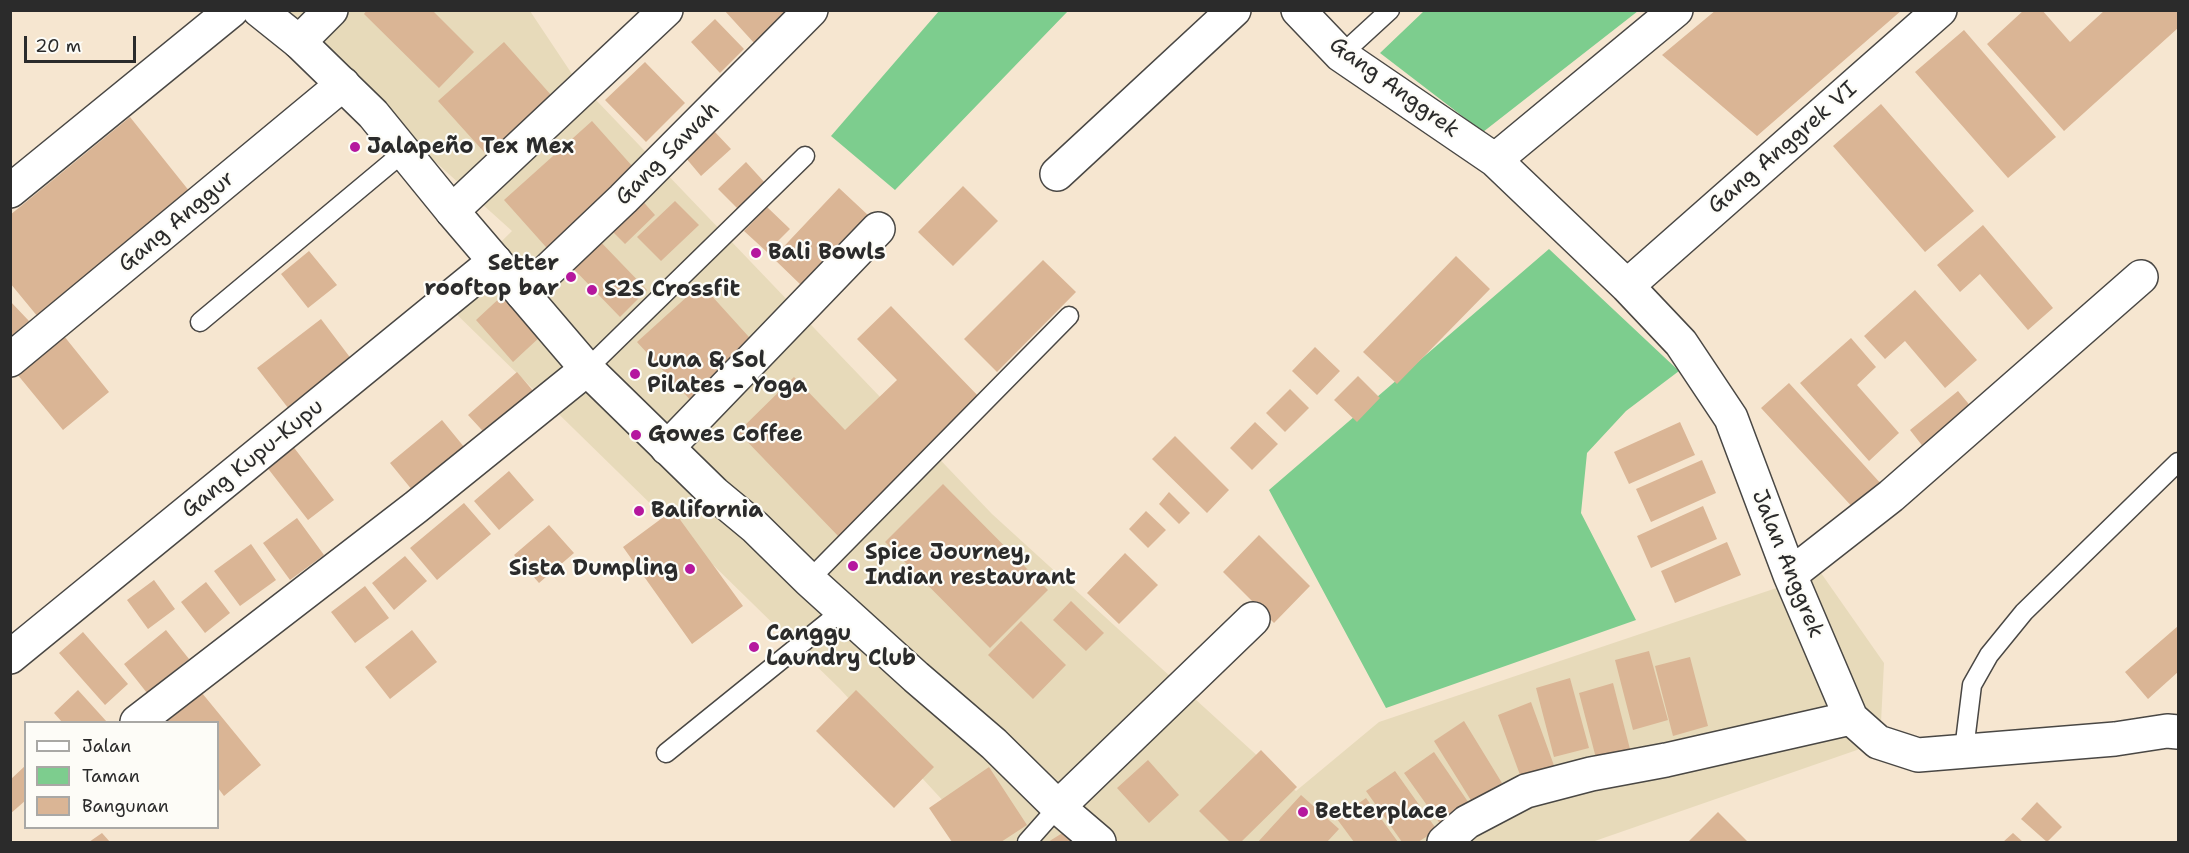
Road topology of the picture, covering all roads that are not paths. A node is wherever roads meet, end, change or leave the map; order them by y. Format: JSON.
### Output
{"nodes":[{"id":1,"x":232,"y":10,"type":"edge"},
{"id":2,"x":259,"y":10,"type":"edge"},
{"id":3,"x":331,"y":10,"type":"edge"},
{"id":4,"x":666,"y":10,"type":"edge"},
{"id":5,"x":812,"y":10,"type":"edge"},
{"id":6,"x":1234,"y":10,"type":"edge"},
{"id":7,"x":1298,"y":10,"type":"edge"},
{"id":8,"x":1390,"y":10,"type":"edge"},
{"id":9,"x":1676,"y":10,"type":"edge"},
{"id":10,"x":1940,"y":10,"type":"edge"},
{"id":11,"x":299,"y":42,"type":"junction"},
{"id":12,"x":1341,"y":55,"type":"junction"},
{"id":13,"x":343,"y":84,"type":"junction"},
{"id":14,"x":405,"y":152,"type":"junction"},
{"id":15,"x":805,"y":156,"type":"dead end"},
{"id":16,"x":1495,"y":160,"type":"junction"},
{"id":17,"x":1057,"y":174,"type":"dead end"},
{"id":18,"x":10,"y":191,"type":"edge"},
{"id":19,"x":452,"y":211,"type":"junction"},
{"id":20,"x":878,"y":229,"type":"dead end"},
{"id":21,"x":495,"y":261,"type":"junction"},
{"id":22,"x":2141,"y":277,"type":"dead end"},
{"id":23,"x":1627,"y":286,"type":"junction"},
{"id":24,"x":523,"y":294,"type":"junction"},
{"id":25,"x":1069,"y":316,"type":"dead end"},
{"id":26,"x":200,"y":322,"type":"dead end"},
{"id":27,"x":10,"y":360,"type":"edge"},
{"id":28,"x":587,"y":369,"type":"junction"},
{"id":29,"x":667,"y":447,"type":"junction"},
{"id":30,"x":2178,"y":462,"type":"edge"},
{"id":31,"x":1790,"y":575,"type":"junction"},
{"id":32,"x":810,"y":580,"type":"junction"},
{"id":33,"x":843,"y":610,"type":"junction"},
{"id":34,"x":1253,"y":619,"type":"dead end"},
{"id":35,"x":10,"y":657,"type":"edge"},
{"id":36,"x":1851,"y":718,"type":"junction"},
{"id":37,"x":140,"y":721,"type":"edge"},
{"id":38,"x":2178,"y":732,"type":"edge"},
{"id":39,"x":1964,"y":750,"type":"junction"},
{"id":40,"x":666,"y":753,"type":"dead end"},
{"id":41,"x":1058,"y":807,"type":"junction"},
{"id":42,"x":1027,"y":843,"type":"edge"},
{"id":43,"x":1100,"y":843,"type":"edge"},
{"id":44,"x":1444,"y":843,"type":"edge"}],
"edges":[{"from":1,"to":18,"type":"street"},
{"from":2,"to":11,"type":"street"},
{"from":3,"to":11,"type":"street"},
{"from":4,"to":19,"type":"street"},
{"from":5,"to":24,"type":"street","name":"Gang Sawah"},
{"from":6,"to":17,"type":"street"},
{"from":7,"to":12,"type":"street","name":"Gang Anggrek"},
{"from":8,"to":12,"type":"lane"},
{"from":9,"to":16,"type":"street"},
{"from":10,"to":23,"type":"street","name":"Gang Anggrek VI"},
{"from":11,"to":13,"type":"street"},
{"from":12,"to":16,"type":"street","name":"Gang Anggrek"},
{"from":13,"to":14,"type":"street"},
{"from":13,"to":27,"type":"street","name":"Gang Anggur"},
{"from":14,"to":19,"type":"street"},
{"from":14,"to":26,"type":"lane"},
{"from":15,"to":28,"type":"lane"},
{"from":16,"to":23,"type":"street","name":"Jalan Anggrek"},
{"from":19,"to":21,"type":"street"},
{"from":20,"to":29,"type":"street"},
{"from":21,"to":24,"type":"street"},
{"from":21,"to":35,"type":"street","name":"Gang Kupu-Kupu"},
{"from":22,"to":31,"type":"street"},
{"from":23,"to":31,"type":"street","name":"Jalan Anggrek"},
{"from":24,"to":28,"type":"street"},
{"from":25,"to":32,"type":"lane"},
{"from":28,"to":29,"type":"street"},
{"from":28,"to":37,"type":"street"},
{"from":29,"to":32,"type":"street"},
{"from":30,"to":39,"type":"lane"},
{"from":31,"to":36,"type":"street","name":"Jalan Anggrek"},
{"from":32,"to":33,"type":"street"},
{"from":33,"to":40,"type":"lane"},
{"from":33,"to":41,"type":"street"},
{"from":34,"to":41,"type":"street"},
{"from":36,"to":39,"type":"street","name":"Jalan Anggrek"},
{"from":36,"to":44,"type":"street"},
{"from":38,"to":39,"type":"street","name":"Jalan Anggrek"},
{"from":41,"to":42,"type":"lane"},
{"from":41,"to":43,"type":"street"}]}
